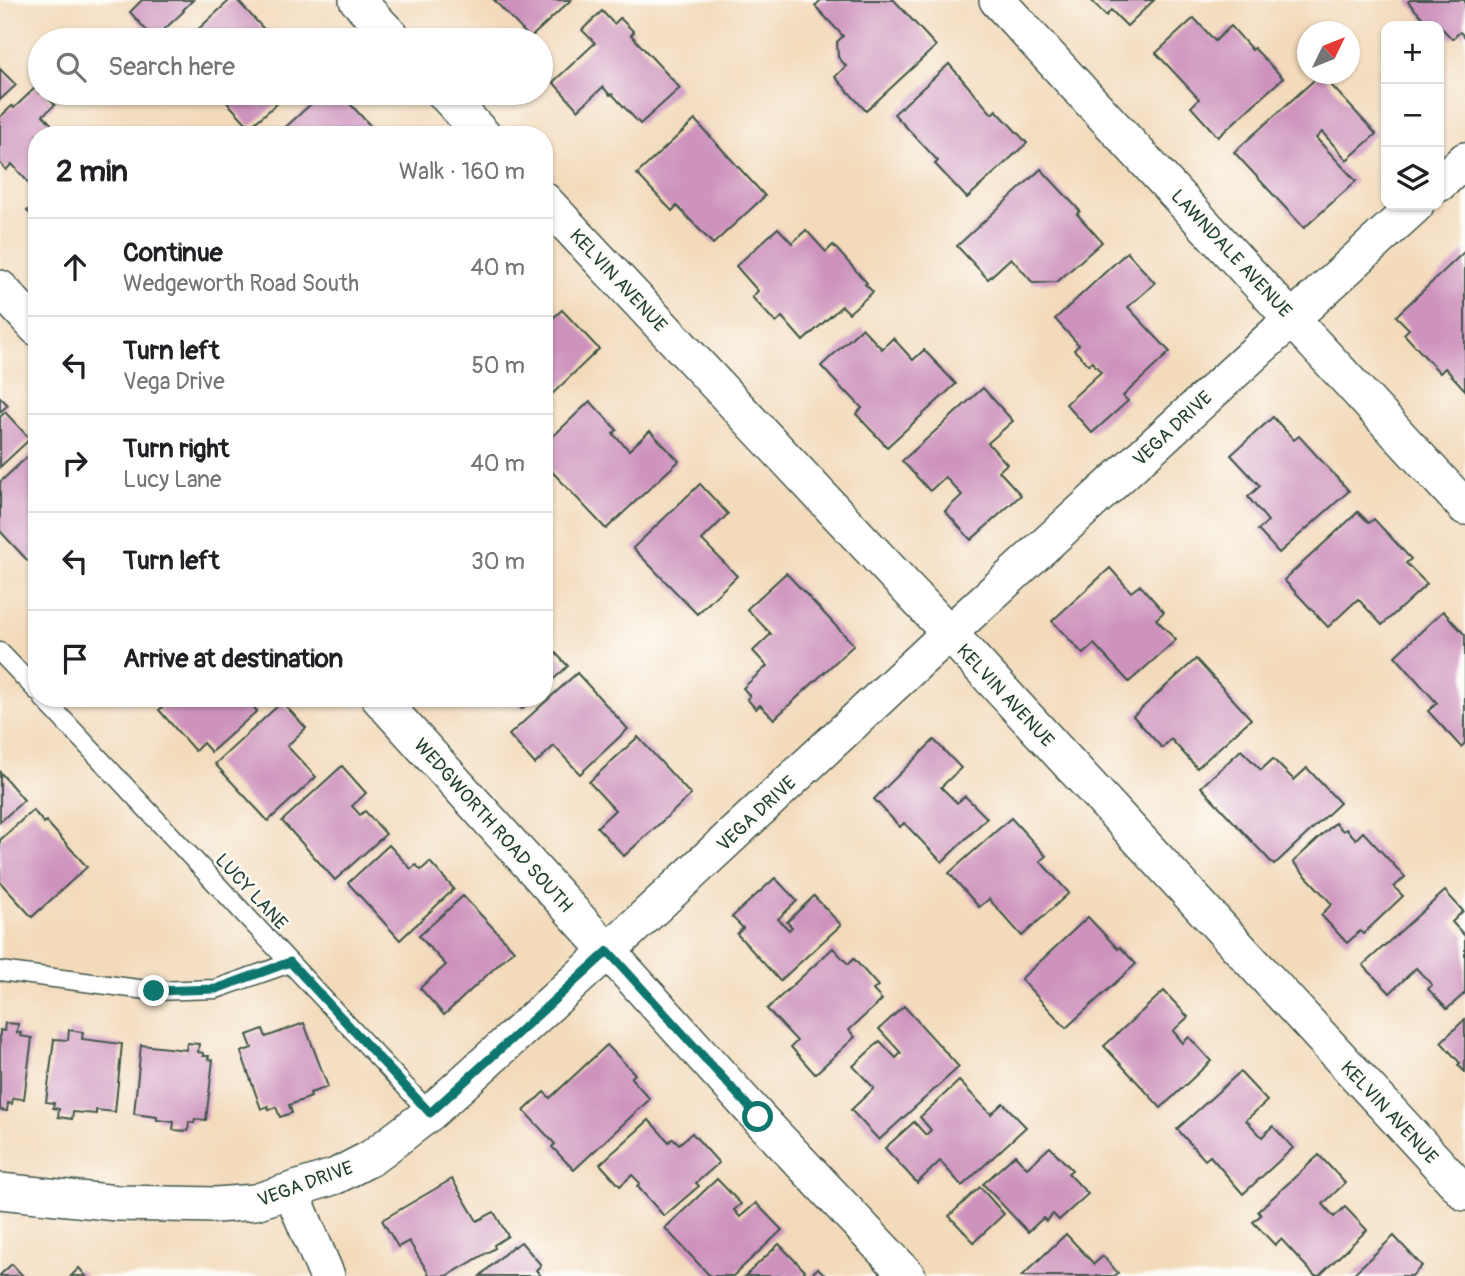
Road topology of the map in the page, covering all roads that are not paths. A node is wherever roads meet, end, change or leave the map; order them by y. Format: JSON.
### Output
{"nodes":[{"id":1,"x":357,"y":0,"type":"edge"},
{"id":2,"x":998,"y":0,"type":"edge"},
{"id":3,"x":384,"y":28,"type":"edge"},
{"id":4,"x":455,"y":105,"type":"edge"},
{"id":5,"x":475,"y":126,"type":"edge"},
{"id":6,"x":1465,"y":160,"type":"edge"},
{"id":7,"x":1444,"y":179,"type":"edge"},
{"id":8,"x":553,"y":210,"type":"edge"},
{"id":9,"x":1411,"y":210,"type":"edge"},
{"id":10,"x":0,"y":288,"type":"edge"},
{"id":11,"x":28,"y":318,"type":"edge"},
{"id":12,"x":1292,"y":318,"type":"junction"},
{"id":13,"x":1465,"y":507,"type":"edge"},
{"id":14,"x":949,"y":633,"type":"junction"},
{"id":15,"x":0,"y":652,"type":"edge"},
{"id":16,"x":28,"y":682,"type":"edge"},
{"id":17,"x":51,"y":707,"type":"edge"},
{"id":18,"x":387,"y":707,"type":"edge"},
{"id":19,"x":608,"y":951,"type":"junction"},
{"id":20,"x":290,"y":962,"type":"junction"},
{"id":21,"x":0,"y":971,"type":"edge"},
{"id":22,"x":430,"y":1113,"type":"junction"},
{"id":23,"x":0,"y":1191,"type":"edge"},
{"id":24,"x":291,"y":1191,"type":"junction"},
{"id":25,"x":1465,"y":1193,"type":"edge"},
{"id":26,"x":327,"y":1276,"type":"edge"},
{"id":27,"x":908,"y":1276,"type":"edge"}],
"edges":[{"from":1,"to":3,"type":"street"},
{"from":2,"to":12,"type":"street","name":"LAWNDALE AVENUE"},
{"from":4,"to":5,"type":"street"},
{"from":6,"to":7,"type":"street"},
{"from":8,"to":14,"type":"street","name":"KELVIN AVENUE"},
{"from":9,"to":12,"type":"street","name":"VEGA DRIVE"},
{"from":10,"to":11,"type":"street"},
{"from":12,"to":13,"type":"street","name":"LAWNDALE AVENUE"},
{"from":12,"to":14,"type":"street","name":"VEGA DRIVE"},
{"from":14,"to":19,"type":"street","name":"VEGA DRIVE"},
{"from":14,"to":25,"type":"street","name":"KELVIN AVENUE"},
{"from":15,"to":16,"type":"lane"},
{"from":17,"to":20,"type":"lane","name":"LUCY LANE"},
{"from":18,"to":19,"type":"street","name":"WEDGWORTH ROAD SOUTH"},
{"from":19,"to":22,"type":"street","name":"VEGA DRIVE"},
{"from":19,"to":27,"type":"street","name":"WEDGWORTH ROAD SOUTH"},
{"from":20,"to":21,"type":"lane"},
{"from":20,"to":22,"type":"lane","name":"LUCY LANE"},
{"from":22,"to":24,"type":"street","name":"VEGA DRIVE"},
{"from":23,"to":24,"type":"street","name":"VEGA DRIVE"},
{"from":24,"to":26,"type":"street"}]}
